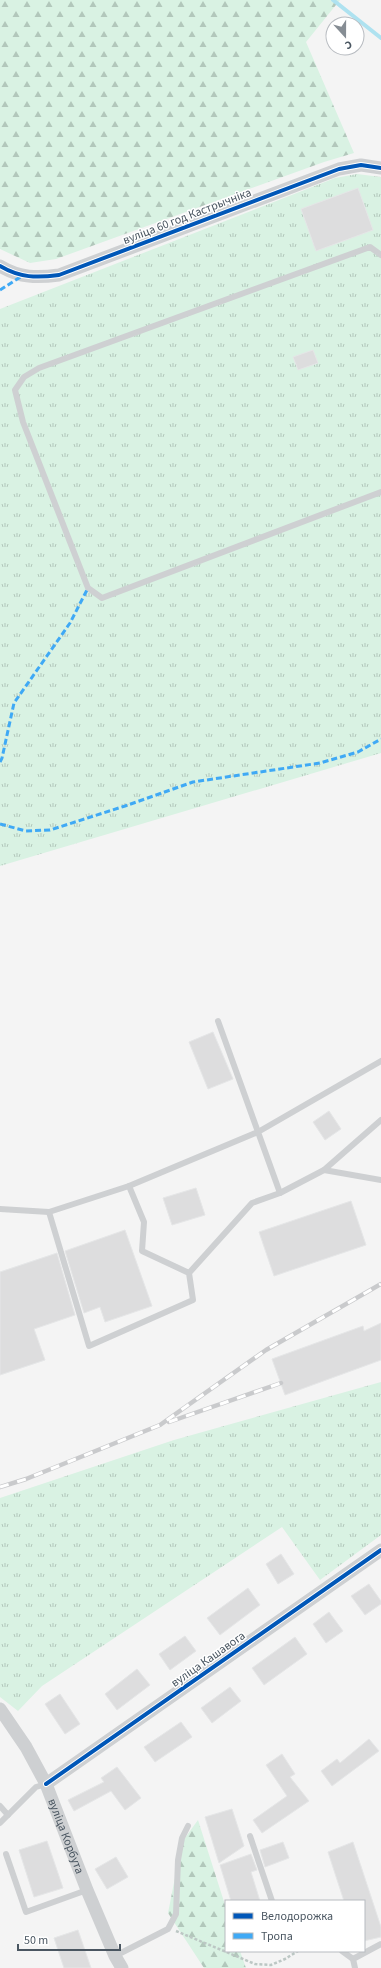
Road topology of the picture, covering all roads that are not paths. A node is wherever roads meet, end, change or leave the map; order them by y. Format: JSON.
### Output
{"nodes":[{"id":1,"x":381,"y":168,"type":"edge"},
{"id":2,"x":381,"y":255,"type":"edge"},
{"id":3,"x":0,"y":266,"type":"edge"},
{"id":4,"x":381,"y":492,"type":"edge"},
{"id":5,"x":218,"y":1021,"type":"dead end"},
{"id":6,"x":381,"y":1061,"type":"edge"},
{"id":7,"x":381,"y":1120,"type":"edge"},
{"id":8,"x":258,"y":1132,"type":"junction"},
{"id":9,"x":324,"y":1170,"type":"junction"},
{"id":10,"x":381,"y":1180,"type":"edge"},
{"id":11,"x":129,"y":1186,"type":"junction"},
{"id":12,"x":280,"y":1193,"type":"junction"},
{"id":13,"x":0,"y":1209,"type":"edge"},
{"id":14,"x":49,"y":1212,"type":"junction"},
{"id":15,"x":189,"y":1273,"type":"junction"},
{"id":16,"x":381,"y":1550,"type":"edge"},
{"id":17,"x":0,"y":1709,"type":"edge"},
{"id":18,"x":46,"y":1784,"type":"junction"},
{"id":19,"x":0,"y":1806,"type":"edge"},
{"id":20,"x":8,"y":1815,"type":"junction"},
{"id":21,"x":0,"y":1823,"type":"edge"},
{"id":22,"x":188,"y":1826,"type":"dead end"},
{"id":23,"x":250,"y":1836,"type":"dead end"},
{"id":24,"x":6,"y":1854,"type":"dead end"},
{"id":25,"x":87,"y":1890,"type":"junction"},
{"id":26,"x":272,"y":1900,"type":"edge"},
{"id":27,"x":381,"y":1944,"type":"edge"},
{"id":28,"x":343,"y":1952,"type":"edge"},
{"id":29,"x":115,"y":1956,"type":"junction"},
{"id":30,"x":353,"y":1959,"type":"junction"},
{"id":31,"x":122,"y":1968,"type":"edge"},
{"id":32,"x":355,"y":1968,"type":"edge"}],
"edges":[{"from":1,"to":3,"type":"street","name":"вуліца 60 год Кастрычніка"},
{"from":2,"to":4,"type":"lane"},
{"from":5,"to":8,"type":"lane"},
{"from":6,"to":8,"type":"lane"},
{"from":7,"to":9,"type":"lane"},
{"from":8,"to":11,"type":"lane"},
{"from":8,"to":12,"type":"lane"},
{"from":9,"to":10,"type":"lane"},
{"from":9,"to":12,"type":"lane"},
{"from":11,"to":14,"type":"lane"},
{"from":11,"to":15,"type":"lane"},
{"from":12,"to":15,"type":"lane"},
{"from":13,"to":14,"type":"lane"},
{"from":14,"to":15,"type":"lane"},
{"from":16,"to":18,"type":"street","name":"вуліца Кашавога"},
{"from":17,"to":18,"type":"street","name":"вуліца Корбута"},
{"from":18,"to":20,"type":"lane"},
{"from":18,"to":25,"type":"street","name":"вуліца Корбута"},
{"from":19,"to":20,"type":"lane"},
{"from":20,"to":21,"type":"lane"},
{"from":22,"to":29,"type":"lane"},
{"from":23,"to":26,"type":"lane"},
{"from":24,"to":25,"type":"lane"},
{"from":25,"to":29,"type":"street","name":"вуліца Корбута"},
{"from":27,"to":30,"type":"lane"},
{"from":28,"to":30,"type":"lane"},
{"from":29,"to":31,"type":"street","name":"вуліца Корбута"},
{"from":30,"to":32,"type":"lane"}]}
